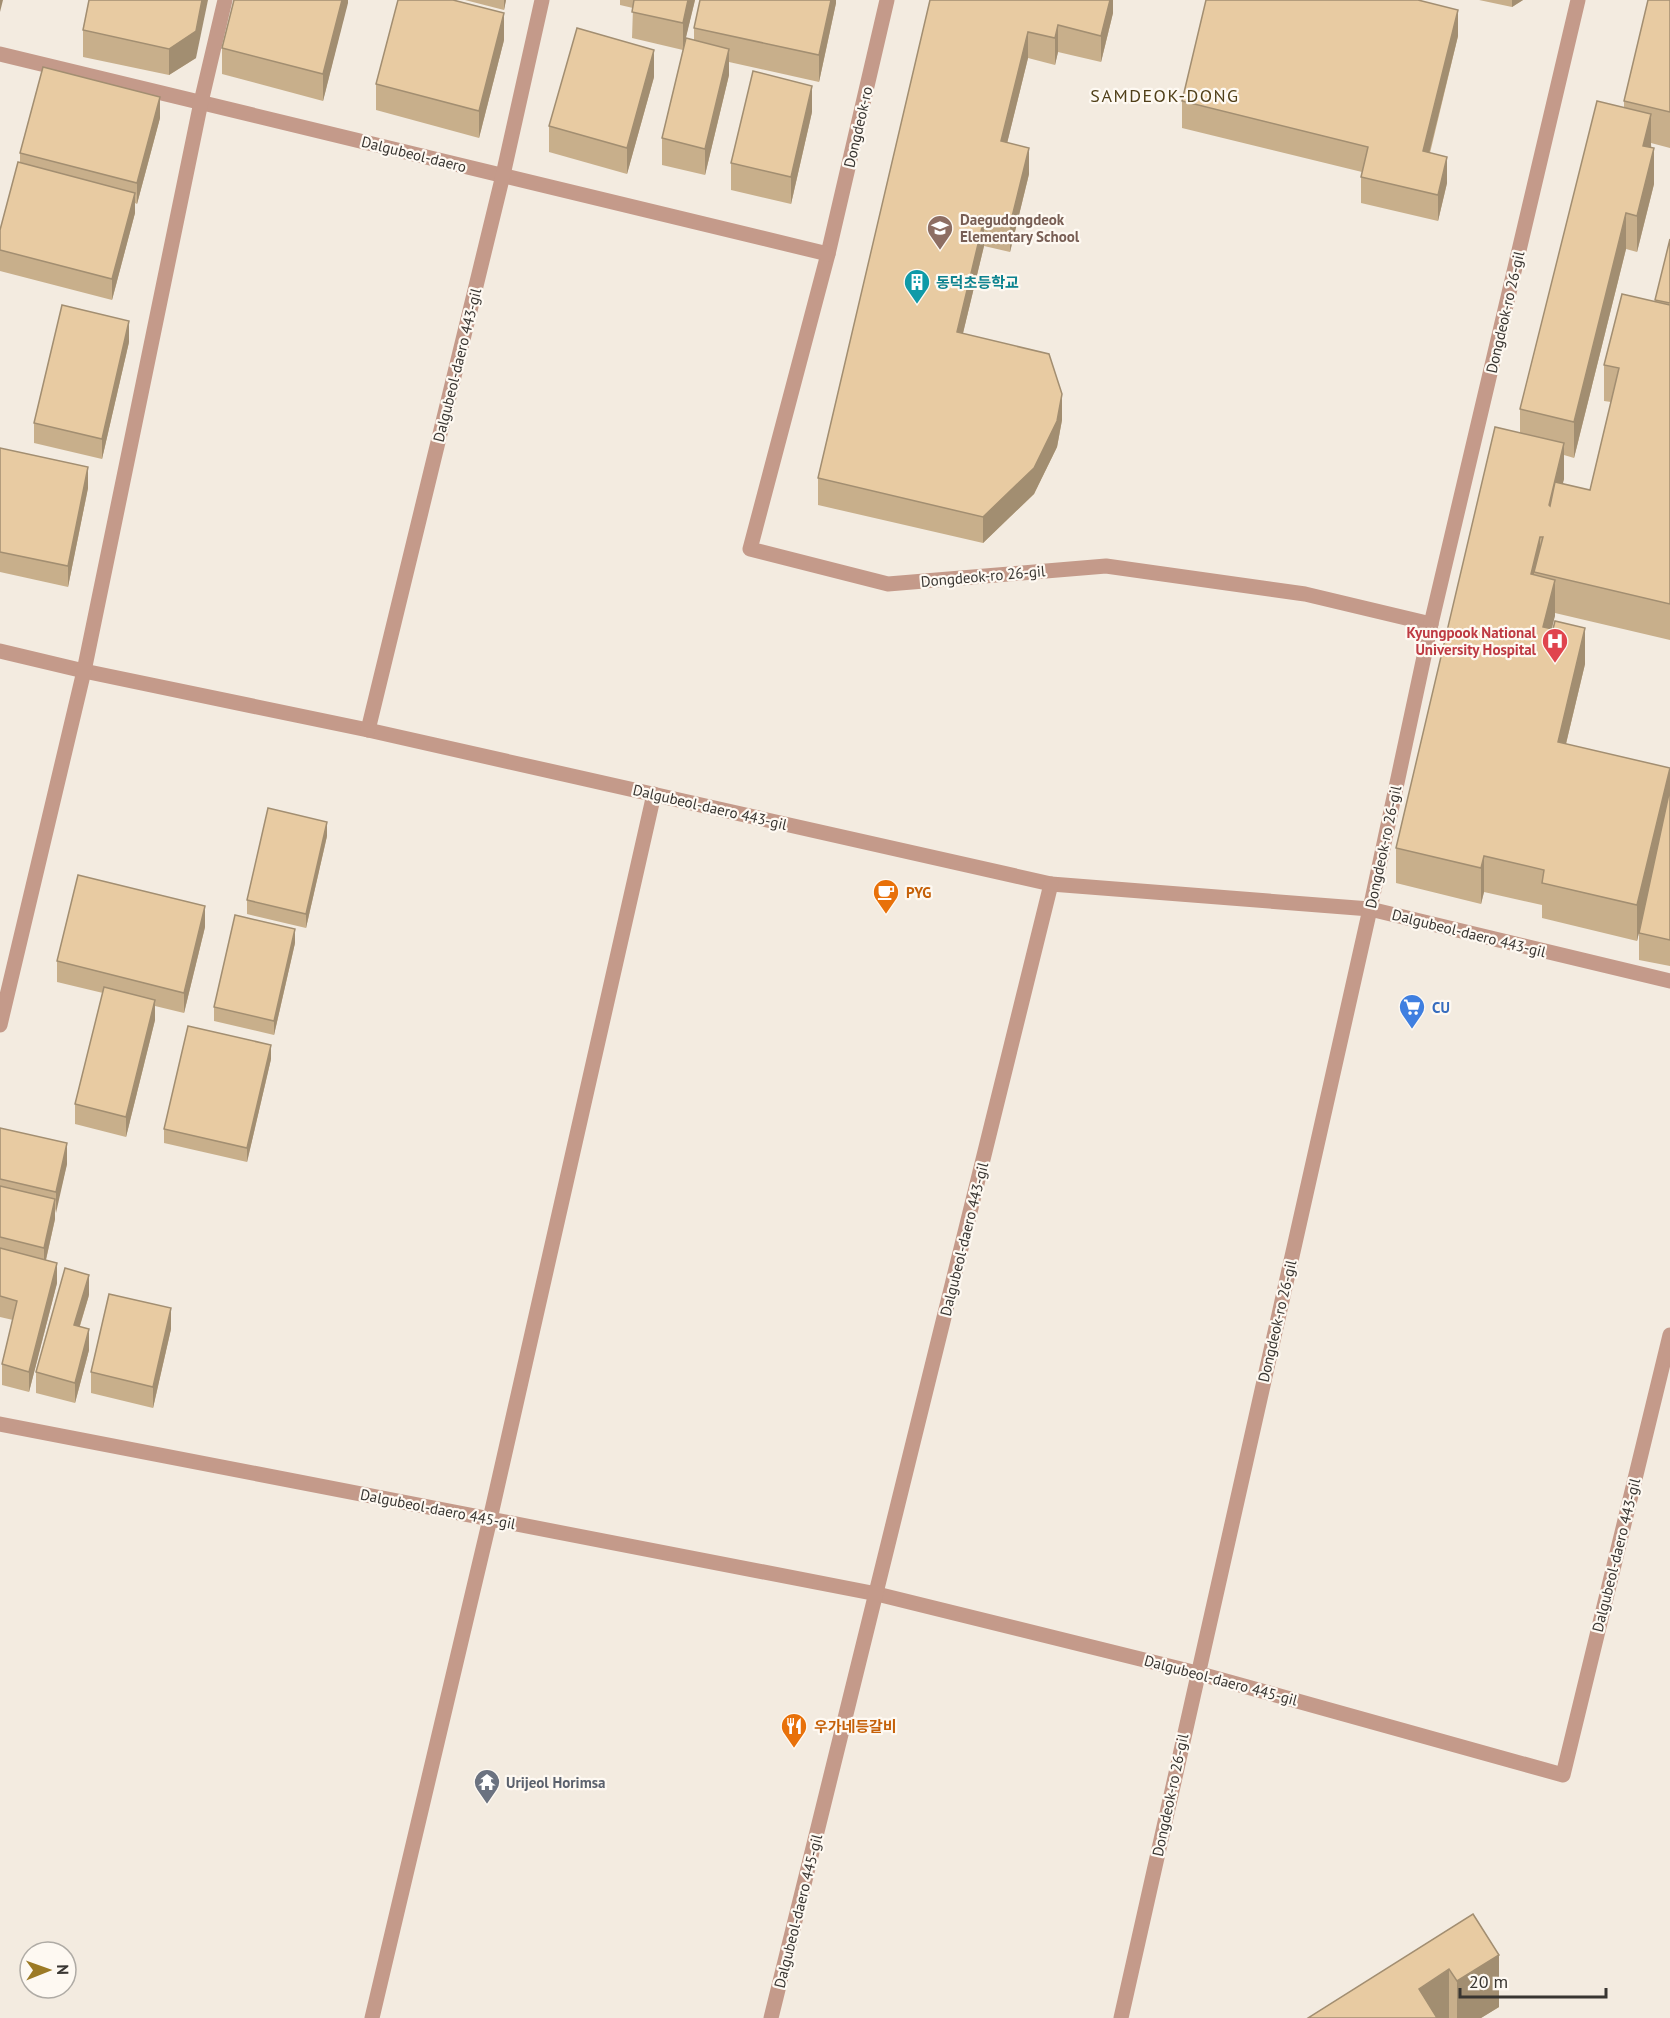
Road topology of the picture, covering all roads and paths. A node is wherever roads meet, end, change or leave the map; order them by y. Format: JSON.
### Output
{"nodes":[{"id":1,"x":225,"y":0,"type":"edge"},
{"id":2,"x":542,"y":0,"type":"edge"},
{"id":3,"x":887,"y":0,"type":"edge"},
{"id":4,"x":1578,"y":0,"type":"edge"},
{"id":5,"x":0,"y":54,"type":"edge"},
{"id":6,"x":201,"y":102,"type":"junction"},
{"id":7,"x":503,"y":175,"type":"junction"},
{"id":8,"x":828,"y":254,"type":"junction"},
{"id":9,"x":750,"y":549,"type":"joint"},
{"id":10,"x":1431,"y":624,"type":"junction"},
{"id":11,"x":0,"y":651,"type":"edge"},
{"id":12,"x":84,"y":672,"type":"junction"},
{"id":13,"x":368,"y":730,"type":"junction"},
{"id":14,"x":654,"y":794,"type":"junction"},
{"id":15,"x":1051,"y":884,"type":"junction"},
{"id":16,"x":1370,"y":909,"type":"junction"},
{"id":17,"x":1670,"y":981,"type":"edge"},
{"id":18,"x":0,"y":1025,"type":"edge"},
{"id":19,"x":1670,"y":1335,"type":"edge"},
{"id":20,"x":0,"y":1424,"type":"edge"},
{"id":21,"x":490,"y":1519,"type":"junction"},
{"id":22,"x":877,"y":1594,"type":"junction"},
{"id":23,"x":1197,"y":1673,"type":"junction"},
{"id":24,"x":1563,"y":1775,"type":"joint"},
{"id":25,"x":372,"y":2018,"type":"edge"},
{"id":26,"x":771,"y":2018,"type":"edge"},
{"id":27,"x":1121,"y":2018,"type":"edge"}],
"edges":[{"from":1,"to":6,"type":"street"},
{"from":2,"to":7,"type":"street","name":"Dalgubeol-daero 443-gil"},
{"from":3,"to":8,"type":"street","name":"Dongdeok-ro"},
{"from":4,"to":10,"type":"street","name":"Dongdeok-ro 26-gil"},
{"from":5,"to":6,"type":"street","name":"Dalgubeol-daero"},
{"from":6,"to":7,"type":"street","name":"Dalgubeol-daero"},
{"from":6,"to":12,"type":"street"},
{"from":7,"to":8,"type":"street","name":"Dalgubeol-daero"},
{"from":7,"to":13,"type":"street","name":"Dalgubeol-daero 443-gil"},
{"from":8,"to":9,"type":"street","name":"Dongdeok-ro"},
{"from":9,"to":10,"type":"street","name":"Dongdeok-ro 26-gil"},
{"from":10,"to":16,"type":"street","name":"Dongdeok-ro 26-gil"},
{"from":11,"to":12,"type":"street","name":"Dalgubeol-daero 443-gil"},
{"from":12,"to":13,"type":"street","name":"Dalgubeol-daero 443-gil"},
{"from":12,"to":18,"type":"street"},
{"from":13,"to":14,"type":"street","name":"Dalgubeol-daero 443-gil"},
{"from":14,"to":15,"type":"street","name":"Dalgubeol-daero 443-gil"},
{"from":14,"to":21,"type":"street"},
{"from":15,"to":16,"type":"street","name":"Dalgubeol-daero 443-gil"},
{"from":15,"to":22,"type":"street","name":"Dalgubeol-daero 443-gil"},
{"from":16,"to":17,"type":"street","name":"Dalgubeol-daero 443-gil"},
{"from":16,"to":23,"type":"street","name":"Dongdeok-ro 26-gil"},
{"from":19,"to":24,"type":"street","name":"Dalgubeol-daero 443-gil"},
{"from":20,"to":21,"type":"street","name":"Dalgubeol-daero 445-gil"},
{"from":21,"to":22,"type":"street","name":"Dalgubeol-daero 445-gil"},
{"from":21,"to":25,"type":"street"},
{"from":22,"to":23,"type":"street","name":"Dalgubeol-daero 445-gil"},
{"from":22,"to":26,"type":"street","name":"Dalgubeol-daero 445-gil"},
{"from":23,"to":24,"type":"street","name":"Dalgubeol-daero 445-gil"},
{"from":23,"to":27,"type":"street","name":"Dongdeok-ro 26-gil"}]}
